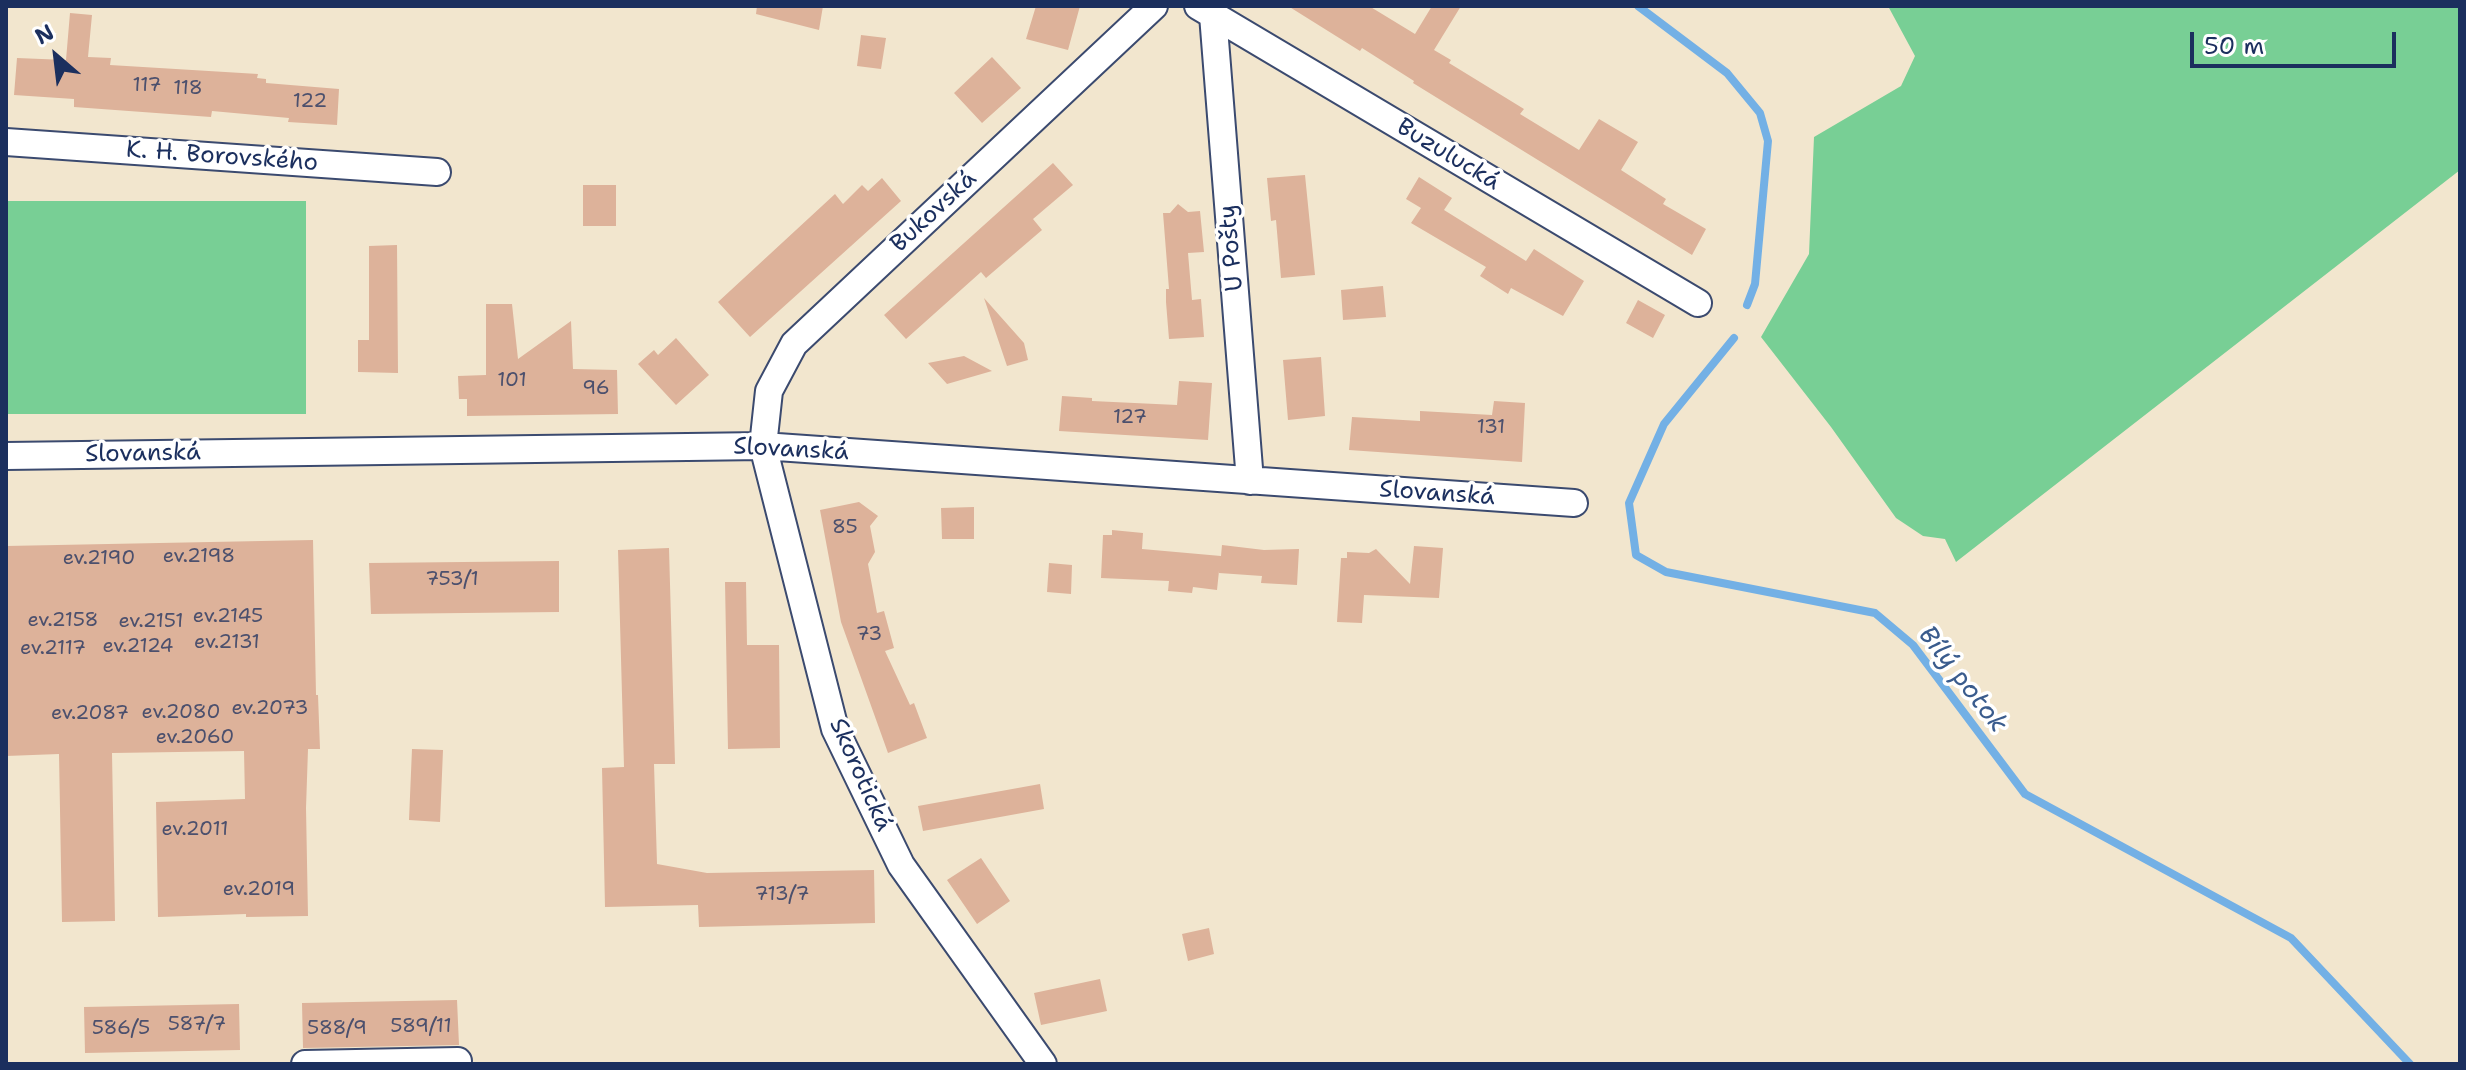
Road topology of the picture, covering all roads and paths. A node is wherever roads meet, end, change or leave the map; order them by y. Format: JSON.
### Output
{"nodes":[{"id":1,"x":1154,"y":6,"type":"edge"},
{"id":2,"x":1205,"y":11,"type":"edge"},
{"id":3,"x":6,"y":142,"type":"edge"},
{"id":4,"x":437,"y":172,"type":"dead end"},
{"id":5,"x":1698,"y":303,"type":"dead end"},
{"id":6,"x":763,"y":446,"type":"junction"},
{"id":7,"x":6,"y":456,"type":"edge"},
{"id":8,"x":1250,"y":481,"type":"junction"},
{"id":9,"x":1574,"y":503,"type":"dead end"},
{"id":10,"x":458,"y":1061,"type":"dead end"},
{"id":11,"x":305,"y":1064,"type":"edge"},
{"id":12,"x":376,"y":1064,"type":"edge"},
{"id":13,"x":1043,"y":1064,"type":"edge"}],
"edges":[{"from":1,"to":6,"type":"street","name":"Bukovská"},
{"from":2,"to":5,"type":"street","name":"Buzulucká"},
{"from":2,"to":8,"type":"street","name":"U Pošty"},
{"from":3,"to":4,"type":"street","name":"K. H. Borovského"},
{"from":6,"to":7,"type":"street","name":"Slovanská"},
{"from":6,"to":8,"type":"street","name":"Slovanská"},
{"from":6,"to":13,"type":"street","name":"Skorotická"},
{"from":8,"to":9,"type":"street","name":"Slovanská"},
{"from":10,"to":12,"type":"street"},
{"from":11,"to":12,"type":"street"}]}
